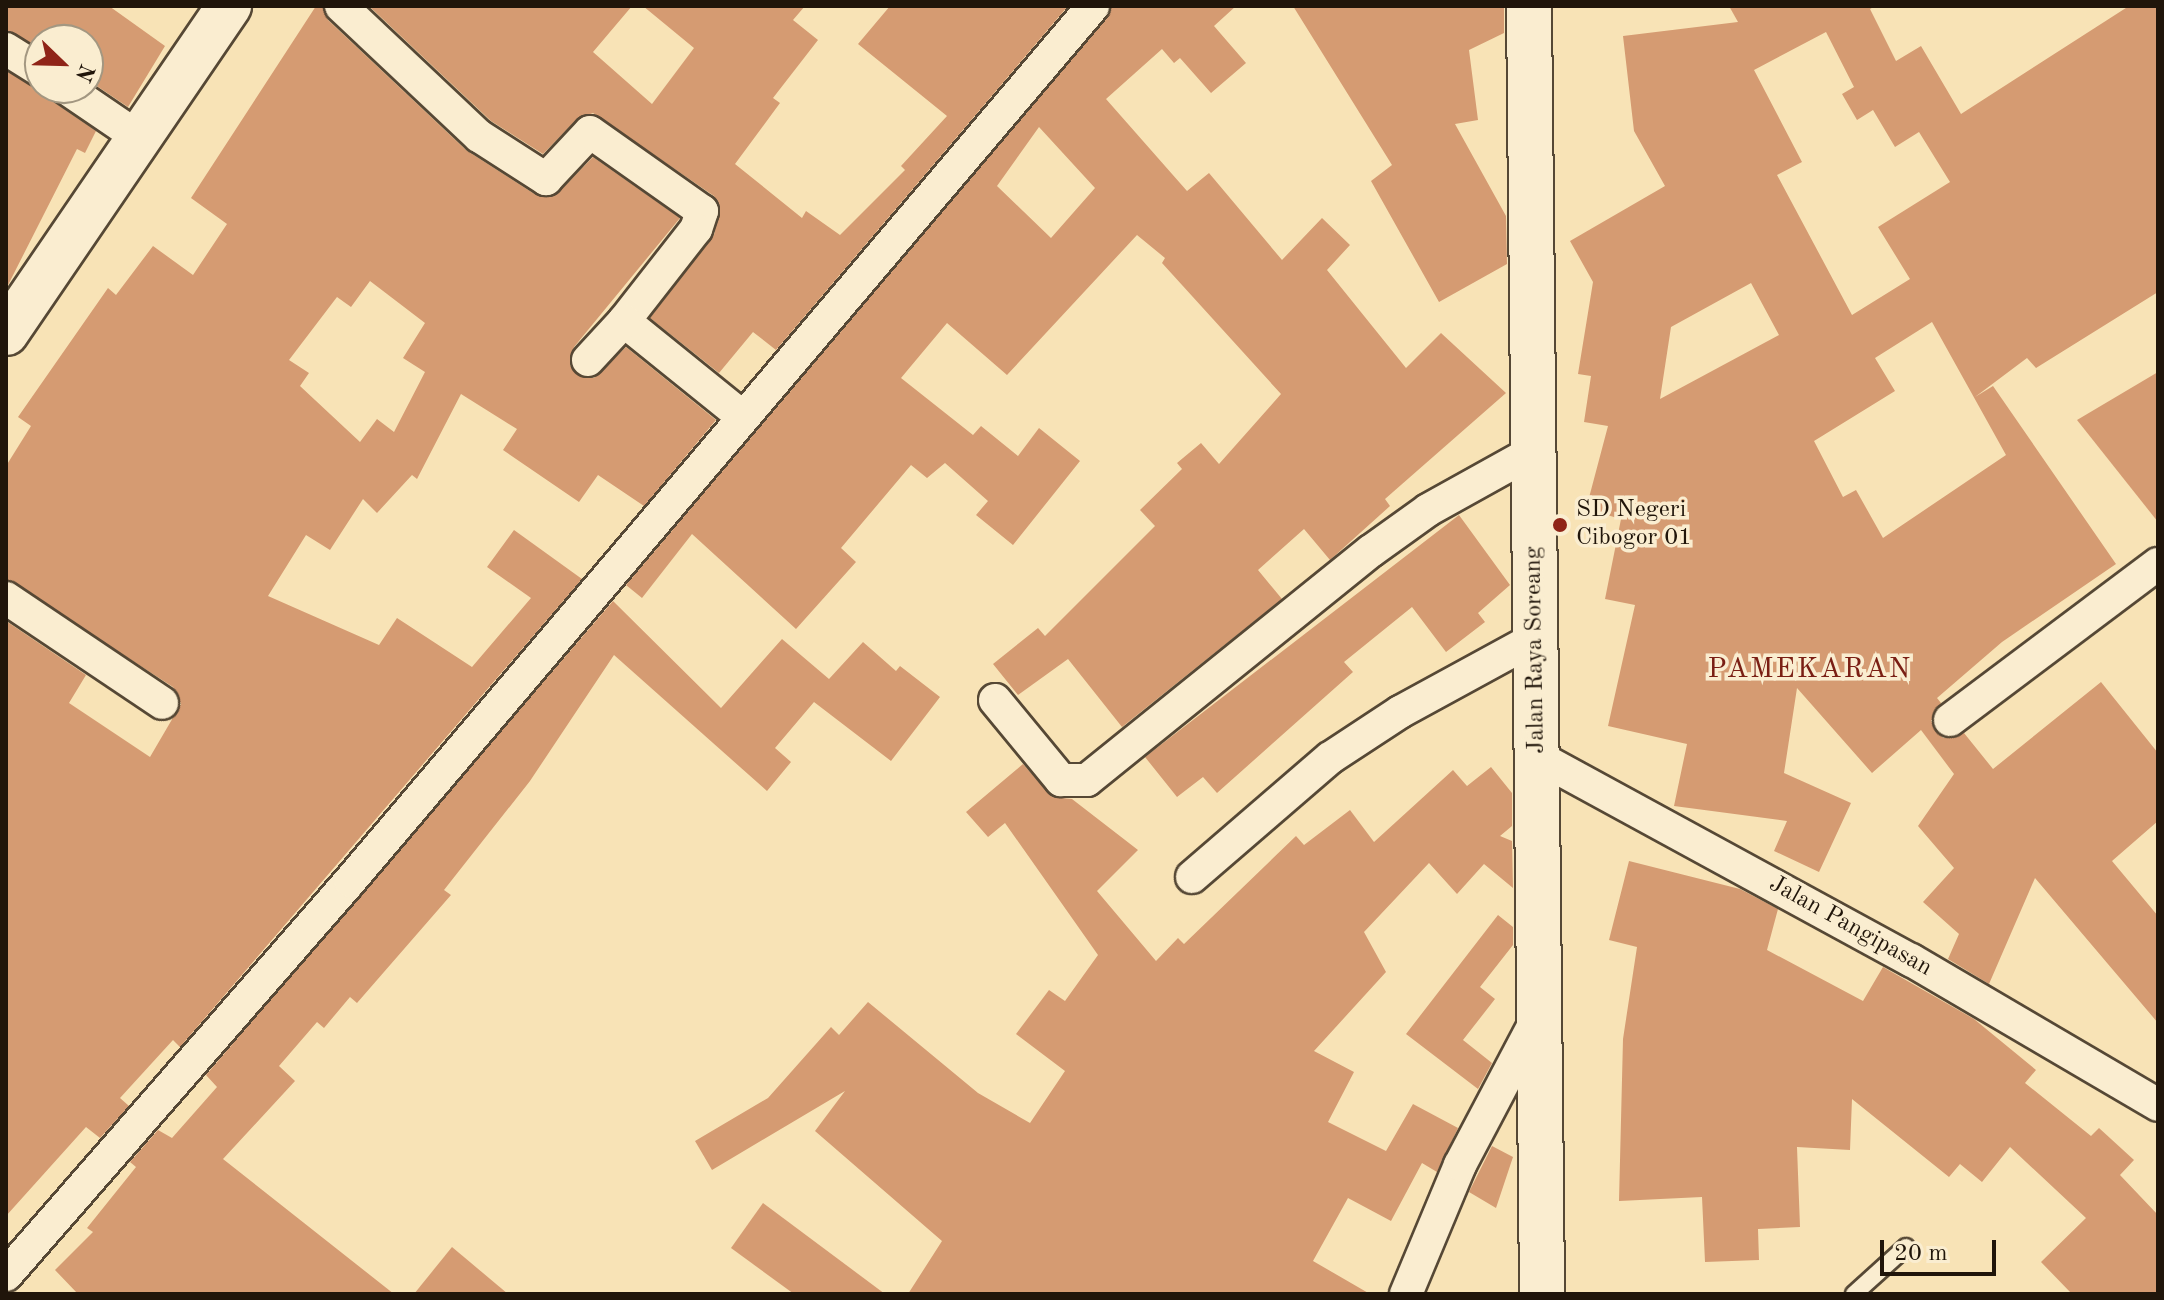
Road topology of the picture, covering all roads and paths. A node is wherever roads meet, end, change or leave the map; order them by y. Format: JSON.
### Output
{"nodes":[{"id":1,"x":229,"y":6,"type":"edge"},
{"id":2,"x":341,"y":6,"type":"edge"},
{"id":3,"x":1093,"y":6,"type":"edge"},
{"id":4,"x":1529,"y":6,"type":"edge"},
{"id":5,"x":6,"y":49,"type":"edge"},
{"id":6,"x":24,"y":60,"type":"edge"},
{"id":7,"x":90,"y":104,"type":"edge"},
{"id":8,"x":138,"y":137,"type":"junction"},
{"id":9,"x":624,"y":321,"type":"junction"},
{"id":10,"x":6,"y":333,"type":"edge"},
{"id":11,"x":588,"y":360,"type":"dead end"},
{"id":12,"x":743,"y":417,"type":"junction"},
{"id":13,"x":1534,"y":451,"type":"junction"},
{"id":14,"x":2158,"y":564,"type":"edge"},
{"id":15,"x":6,"y":598,"type":"edge"},
{"id":16,"x":1536,"y":638,"type":"junction"},
{"id":17,"x":995,"y":700,"type":"dead end"},
{"id":18,"x":162,"y":703,"type":"dead end"},
{"id":19,"x":1950,"y":720,"type":"dead end"},
{"id":20,"x":1538,"y":757,"type":"junction"},
{"id":21,"x":1192,"y":877,"type":"dead end"},
{"id":22,"x":1537,"y":1019,"type":"junction"},
{"id":23,"x":2158,"y":1105,"type":"edge"},
{"id":24,"x":1906,"y":1247,"type":"dead end"},
{"id":25,"x":6,"y":1275,"type":"edge"},
{"id":26,"x":1406,"y":1294,"type":"edge"},
{"id":27,"x":1542,"y":1294,"type":"edge"},
{"id":28,"x":1854,"y":1294,"type":"edge"}],
"edges":[{"from":1,"to":8,"type":"main road"},
{"from":2,"to":9,"type":"street"},
{"from":3,"to":12,"type":"street"},
{"from":4,"to":13,"type":"main road","name":"Jalan Raya Soreang"},
{"from":5,"to":6,"type":"street"},
{"from":7,"to":8,"type":"street"},
{"from":8,"to":10,"type":"main road"},
{"from":9,"to":11,"type":"street"},
{"from":9,"to":12,"type":"street"},
{"from":12,"to":25,"type":"street"},
{"from":13,"to":16,"type":"main road","name":"Jalan Raya Soreang"},
{"from":13,"to":17,"type":"street"},
{"from":14,"to":19,"type":"street"},
{"from":15,"to":18,"type":"street"},
{"from":16,"to":20,"type":"main road","name":"Jalan Raya Soreang"},
{"from":16,"to":21,"type":"street"},
{"from":20,"to":22,"type":"main road","name":"Jalan Raya Soreang"},
{"from":20,"to":23,"type":"street","name":"Jalan Pangipasan"},
{"from":22,"to":26,"type":"street"},
{"from":22,"to":27,"type":"main road","name":"Jalan Raya Soreang"},
{"from":24,"to":28,"type":"lane"}]}
